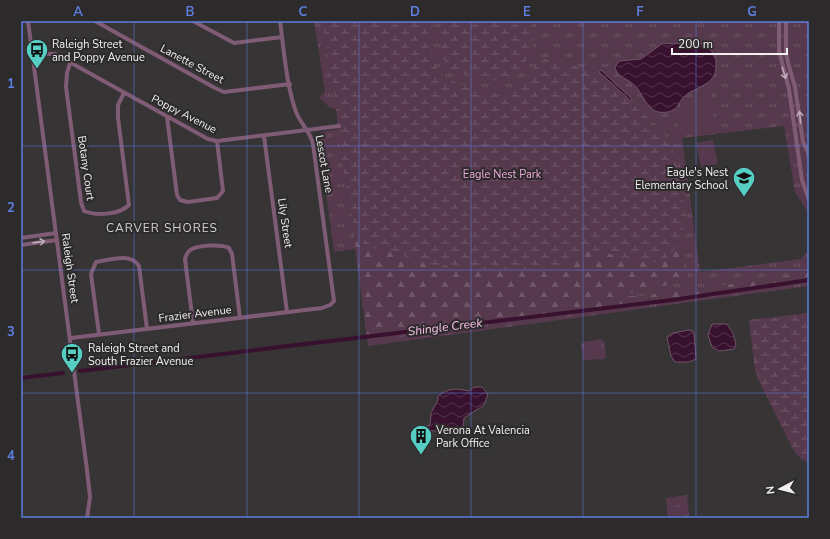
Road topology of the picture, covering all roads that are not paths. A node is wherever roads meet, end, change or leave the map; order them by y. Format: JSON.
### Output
{"nodes":[{"id":1,"x":28,"y":21,"type":"edge"},
{"id":2,"x":95,"y":21,"type":"edge"},
{"id":3,"x":192,"y":21,"type":"edge"},
{"id":4,"x":280,"y":21,"type":"edge"},
{"id":5,"x":779,"y":21,"type":"edge"},
{"id":6,"x":786,"y":21,"type":"edge"},
{"id":7,"x":282,"y":37,"type":"junction"},
{"id":8,"x":32,"y":54,"type":"junction"},
{"id":9,"x":70,"y":63,"type":"junction"},
{"id":10,"x":290,"y":84,"type":"junction"},
{"id":11,"x":124,"y":93,"type":"junction"},
{"id":12,"x":166,"y":117,"type":"junction"},
{"id":13,"x":339,"y":126,"type":"dead end"},
{"id":14,"x":309,"y":130,"type":"junction"},
{"id":15,"x":264,"y":136,"type":"junction"},
{"id":16,"x":802,"y":136,"type":"junction"},
{"id":17,"x":795,"y":137,"type":"junction"},
{"id":18,"x":217,"y":141,"type":"junction"},
{"id":19,"x":809,"y":154,"type":"edge"},
{"id":20,"x":809,"y":200,"type":"edge"},
{"id":21,"x":56,"y":233,"type":"junction"},
{"id":22,"x":21,"y":238,"type":"edge"},
{"id":23,"x":57,"y":240,"type":"junction"},
{"id":24,"x":21,"y":245,"type":"edge"},
{"id":25,"x":322,"y":308,"type":"joint"},
{"id":26,"x":288,"y":312,"type":"junction"},
{"id":27,"x":240,"y":318,"type":"junction"},
{"id":28,"x":193,"y":323,"type":"junction"},
{"id":29,"x":147,"y":329,"type":"junction"},
{"id":30,"x":99,"y":334,"type":"junction"},
{"id":31,"x":71,"y":338,"type":"junction"},
{"id":32,"x":86,"y":518,"type":"edge"}],
"edges":[{"from":1,"to":8,"type":"street","name":"Raleigh Street"},
{"from":2,"to":10,"type":"street","name":"Lanette Street"},
{"from":3,"to":7,"type":"street"},
{"from":4,"to":7,"type":"street","name":"Lescot Lane"},
{"from":5,"to":17,"type":"street","one_way":true},
{"from":16,"to":6,"type":"street","one_way":true},
{"from":7,"to":10,"type":"street","name":"Lescot Lane"},
{"from":8,"to":9,"type":"street","name":"Poppy Avenue"},
{"from":8,"to":21,"type":"street","name":"Raleigh Street"},
{"from":9,"to":11,"type":"street","name":"Poppy Avenue"},
{"from":9,"to":11,"type":"street","name":"Botany Court"},
{"from":10,"to":14,"type":"street","name":"Lescot Lane"},
{"from":11,"to":12,"type":"street","name":"Poppy Avenue"},
{"from":12,"to":18,"type":"street","name":"Poppy Avenue"},
{"from":12,"to":18,"type":"street"},
{"from":13,"to":14,"type":"street","name":"Poppy Avenue"},
{"from":14,"to":15,"type":"street","name":"Poppy Avenue"},
{"from":14,"to":25,"type":"street","name":"Lescot Lane"},
{"from":15,"to":18,"type":"street","name":"Poppy Avenue"},
{"from":15,"to":26,"type":"street","name":"Lily Street"},
{"from":16,"to":17,"type":"street"},
{"from":16,"to":19,"type":"street"},
{"from":17,"to":20,"type":"street"},
{"from":21,"to":22,"type":"street"},
{"from":21,"to":23,"type":"street","name":"Raleigh Street"},
{"from":24,"to":23,"type":"street","one_way":true},
{"from":23,"to":31,"type":"street","name":"Raleigh Street"},
{"from":25,"to":26,"type":"street","name":"Frazier Avenue"},
{"from":26,"to":27,"type":"street","name":"Frazier Avenue"},
{"from":27,"to":28,"type":"street","name":"Frazier Avenue"},
{"from":27,"to":28,"type":"street"},
{"from":28,"to":29,"type":"street","name":"Frazier Avenue"},
{"from":29,"to":30,"type":"street","name":"Frazier Avenue"},
{"from":29,"to":30,"type":"street"},
{"from":30,"to":31,"type":"street","name":"Frazier Avenue"},
{"from":31,"to":32,"type":"street","name":"Raleigh Street"}]}
